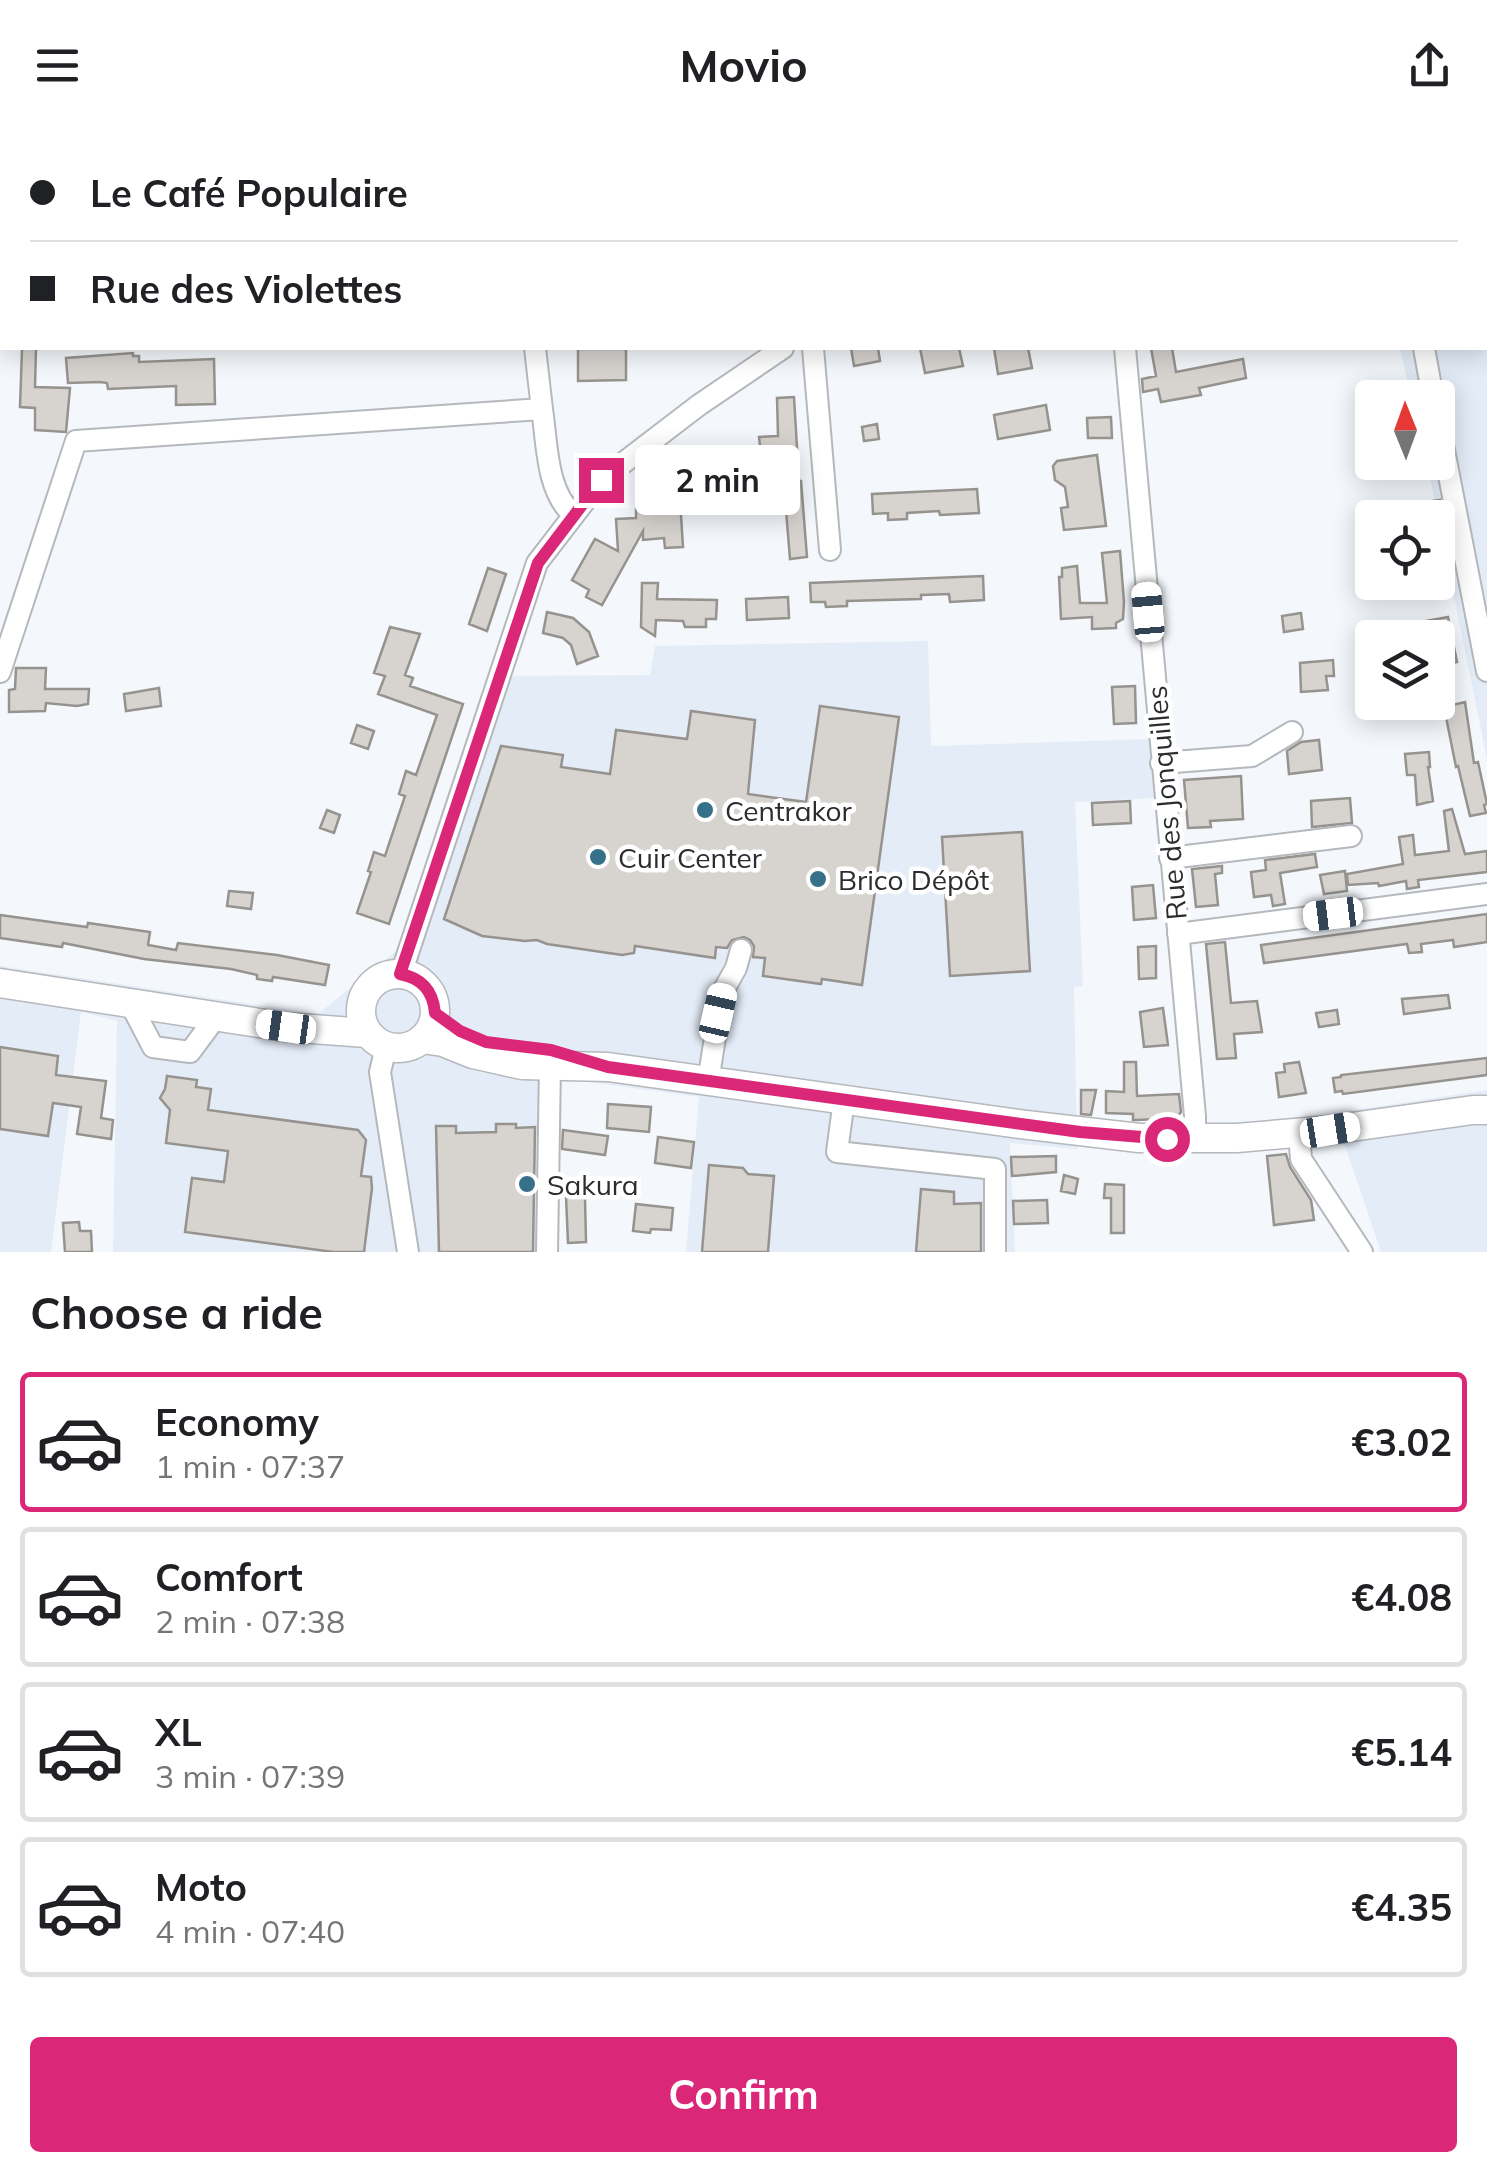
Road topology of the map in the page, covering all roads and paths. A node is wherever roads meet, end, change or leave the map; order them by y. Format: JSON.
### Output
{"nodes":[{"id":1,"x":535,"y":350,"type":"edge"},
{"id":2,"x":781,"y":350,"type":"edge"},
{"id":3,"x":813,"y":350,"type":"edge"},
{"id":4,"x":1124,"y":350,"type":"edge"},
{"id":5,"x":1424,"y":350,"type":"edge"},
{"id":6,"x":1430,"y":380,"type":"edge"},
{"id":7,"x":542,"y":408,"type":"junction"},
{"id":8,"x":1451,"y":480,"type":"edge"},
{"id":9,"x":574,"y":515,"type":"junction"},
{"id":10,"x":830,"y":550,"type":"dead end"},
{"id":11,"x":1482,"y":620,"type":"edge"},
{"id":12,"x":1487,"y":671,"type":"edge"},
{"id":13,"x":0,"y":672,"type":"edge"},
{"id":14,"x":1292,"y":732,"type":"dead end"},
{"id":15,"x":1162,"y":763,"type":"junction"},
{"id":16,"x":1351,"y":836,"type":"dead end"},
{"id":17,"x":1170,"y":858,"type":"junction"},
{"id":18,"x":1487,"y":894,"type":"edge"},
{"id":19,"x":1178,"y":934,"type":"junction"},
{"id":20,"x":741,"y":950,"type":"dead end"},
{"id":21,"x":400,"y":974,"type":"junction"},
{"id":22,"x":0,"y":983,"type":"edge"},
{"id":23,"x":362,"y":999,"type":"junction"},
{"id":24,"x":130,"y":1003,"type":"junction"},
{"id":25,"x":435,"y":1013,"type":"junction"},
{"id":26,"x":216,"y":1017,"type":"junction"},
{"id":27,"x":286,"y":1027,"type":"junction"},
{"id":28,"x":377,"y":1040,"type":"junction"},
{"id":29,"x":422,"y":1040,"type":"junction"},
{"id":30,"x":550,"y":1065,"type":"junction"},
{"id":31,"x":608,"y":1067,"type":"junction"},
{"id":32,"x":708,"y":1082,"type":"junction"},
{"id":33,"x":844,"y":1100,"type":"junction"},
{"id":34,"x":1487,"y":1110,"type":"edge"},
{"id":35,"x":1299,"y":1133,"type":"junction"},
{"id":36,"x":1194,"y":1140,"type":"junction"},
{"id":37,"x":408,"y":1252,"type":"edge"},
{"id":38,"x":546,"y":1252,"type":"edge"},
{"id":39,"x":995,"y":1252,"type":"edge"},
{"id":40,"x":1362,"y":1252,"type":"edge"}],
"edges":[{"from":1,"to":7,"type":"street"},
{"from":2,"to":9,"type":"street"},
{"from":3,"to":10,"type":"street"},
{"from":4,"to":15,"type":"street","name":"Rue des Jonquilles"},
{"from":5,"to":6,"type":"street"},
{"from":7,"to":9,"type":"street"},
{"from":7,"to":13,"type":"street"},
{"from":8,"to":11,"type":"street"},
{"from":9,"to":21,"type":"street"},
{"from":11,"to":12,"type":"street"},
{"from":14,"to":15,"type":"street"},
{"from":15,"to":17,"type":"street","name":"Rue des Jonquilles"},
{"from":16,"to":17,"type":"street"},
{"from":17,"to":19,"type":"street","name":"Rue des Jonquilles"},
{"from":18,"to":19,"type":"street"},
{"from":19,"to":36,"type":"street","name":"Rue des Jonquilles"},
{"from":20,"to":32,"type":"street"},
{"from":21,"to":23,"type":"main road"},
{"from":21,"to":25,"type":"main road"},
{"from":22,"to":24,"type":"main road"},
{"from":23,"to":27,"type":"main road"},
{"from":23,"to":28,"type":"main road"},
{"from":24,"to":26,"type":"main road"},
{"from":24,"to":26,"type":"street"},
{"from":25,"to":29,"type":"main road"},
{"from":25,"to":31,"type":"main road"},
{"from":26,"to":27,"type":"main road"},
{"from":27,"to":28,"type":"main road"},
{"from":28,"to":29,"type":"main road"},
{"from":28,"to":37,"type":"street"},
{"from":29,"to":30,"type":"main road"},
{"from":30,"to":31,"type":"main road"},
{"from":30,"to":38,"type":"street"},
{"from":31,"to":32,"type":"main road"},
{"from":32,"to":33,"type":"main road"},
{"from":33,"to":36,"type":"main road"},
{"from":33,"to":39,"type":"street"},
{"from":34,"to":35,"type":"main road"},
{"from":35,"to":36,"type":"main road"},
{"from":35,"to":40,"type":"street"}]}
